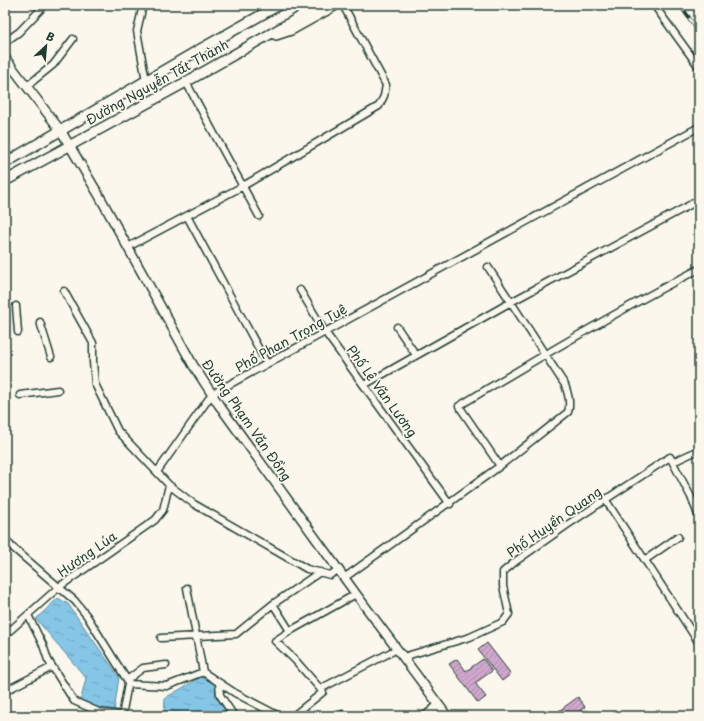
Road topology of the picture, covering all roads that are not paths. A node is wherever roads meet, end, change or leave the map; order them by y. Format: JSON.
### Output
{"nodes":[{"id":1,"x":143,"y":5,"type":"edge"},
{"id":2,"x":268,"y":5,"type":"edge"},
{"id":3,"x":279,"y":5,"type":"edge"},
{"id":4,"x":321,"y":5,"type":"edge"},
{"id":5,"x":336,"y":5,"type":"edge"},
{"id":6,"x":343,"y":5,"type":"edge"},
{"id":7,"x":654,"y":5,"type":"edge"},
{"id":8,"x":42,"y":8,"type":"dead end"},
{"id":9,"x":247,"y":23,"type":"junction"},
{"id":10,"x":72,"y":39,"type":"dead end"},
{"id":11,"x":257,"y":40,"type":"junction"},
{"id":12,"x":5,"y":42,"type":"edge"},
{"id":13,"x":5,"y":58,"type":"edge"},
{"id":14,"x":699,"y":67,"type":"edge"},
{"id":15,"x":146,"y":81,"type":"junction"},
{"id":16,"x":186,"y":82,"type":"junction"},
{"id":17,"x":27,"y":86,"type":"junction"},
{"id":18,"x":699,"y":127,"type":"edge"},
{"id":19,"x":61,"y":131,"type":"junction"},
{"id":20,"x":70,"y":146,"type":"junction"},
{"id":21,"x":5,"y":163,"type":"edge"},
{"id":22,"x":5,"y":181,"type":"edge"},
{"id":23,"x":243,"y":186,"type":"junction"},
{"id":24,"x":699,"y":200,"type":"edge"},
{"id":25,"x":187,"y":216,"type":"junction"},
{"id":26,"x":259,"y":216,"type":"dead end"},
{"id":27,"x":128,"y":247,"type":"junction"},
{"id":28,"x":488,"y":267,"type":"dead end"},
{"id":29,"x":699,"y":269,"type":"edge"},
{"id":30,"x":300,"y":290,"type":"dead end"},
{"id":31,"x":64,"y":291,"type":"dead end"},
{"id":32,"x":511,"y":302,"type":"junction"},
{"id":33,"x":16,"y":306,"type":"dead end"},
{"id":34,"x":40,"y":322,"type":"dead end"},
{"id":35,"x":397,"y":327,"type":"dead end"},
{"id":36,"x":18,"y":332,"type":"dead end"},
{"id":37,"x":326,"y":332,"type":"junction"},
{"id":38,"x":544,"y":354,"type":"junction"},
{"id":39,"x":416,"y":355,"type":"junction"},
{"id":40,"x":51,"y":357,"type":"dead end"},
{"id":41,"x":267,"y":364,"type":"junction"},
{"id":42,"x":364,"y":385,"type":"junction"},
{"id":43,"x":58,"y":390,"type":"dead end"},
{"id":44,"x":212,"y":394,"type":"junction"},
{"id":45,"x":20,"y":395,"type":"dead end"},
{"id":46,"x":699,"y":450,"type":"edge"},
{"id":47,"x":672,"y":460,"type":"junction"},
{"id":48,"x":500,"y":466,"type":"junction"},
{"id":49,"x":157,"y":472,"type":"junction"},
{"id":50,"x":170,"y":485,"type":"junction"},
{"id":51,"x":605,"y":499,"type":"junction"},
{"id":52,"x":450,"y":504,"type":"junction"},
{"id":53,"x":699,"y":517,"type":"edge"},
{"id":54,"x":678,"y":537,"type":"dead end"},
{"id":55,"x":5,"y":538,"type":"edge"},
{"id":56,"x":645,"y":560,"type":"junction"},
{"id":57,"x":338,"y":570,"type":"junction"},
{"id":58,"x":320,"y":572,"type":"junction"},
{"id":59,"x":344,"y":578,"type":"junction"},
{"id":60,"x":58,"y":587,"type":"junction"},
{"id":61,"x":187,"y":588,"type":"dead end"},
{"id":62,"x":356,"y":594,"type":"junction"},
{"id":63,"x":273,"y":604,"type":"junction"},
{"id":64,"x":28,"y":615,"type":"junction"},
{"id":65,"x":290,"y":631,"type":"junction"},
{"id":66,"x":5,"y":635,"type":"edge"},
{"id":67,"x":196,"y":637,"type":"junction"},
{"id":68,"x":161,"y":638,"type":"dead end"},
{"id":69,"x":699,"y":643,"type":"edge"},
{"id":70,"x":397,"y":649,"type":"junction"},
{"id":71,"x":403,"y":657,"type":"junction"},
{"id":72,"x":166,"y":665,"type":"dead end"},
{"id":73,"x":52,"y":667,"type":"junction"},
{"id":74,"x":203,"y":672,"type":"junction"},
{"id":75,"x":128,"y":682,"type":"junction"},
{"id":76,"x":219,"y":683,"type":"junction"},
{"id":77,"x":320,"y":689,"type":"junction"},
{"id":78,"x":5,"y":691,"type":"edge"},
{"id":79,"x":439,"y":705,"type":"junction"},
{"id":80,"x":122,"y":716,"type":"edge"},
{"id":81,"x":234,"y":716,"type":"edge"},
{"id":82,"x":279,"y":716,"type":"edge"},
{"id":83,"x":293,"y":716,"type":"edge"},
{"id":84,"x":426,"y":716,"type":"edge"},
{"id":85,"x":447,"y":716,"type":"edge"}],
"edges":[{"from":1,"to":15,"type":"street"},
{"from":2,"to":9,"type":"main road"},
{"from":3,"to":9,"type":"main road","name":"Đường Nguyễn Tất Thành"},
{"from":4,"to":11,"type":"main road","name":"Đường Nguyễn Tất Thành"},
{"from":5,"to":11,"type":"main road"},
{"from":6,"to":23,"type":"street"},
{"from":7,"to":14,"type":"street"},
{"from":8,"to":12,"type":"street"},
{"from":9,"to":15,"type":"main road","name":"Đường Nguyễn Tất Thành"},
{"from":10,"to":17,"type":"street"},
{"from":11,"to":16,"type":"main road","name":"Đường Nguyễn Tất Thành"},
{"from":13,"to":17,"type":"street","name":"Đường Phạm Văn Đồng"},
{"from":15,"to":19,"type":"main road","name":"Đường Nguyễn Tất Thành"},
{"from":16,"to":20,"type":"main road","name":"Đường Nguyễn Tất Thành"},
{"from":16,"to":23,"type":"street"},
{"from":17,"to":19,"type":"street","name":"Đường Phạm Văn Đồng"},
{"from":18,"to":37,"type":"street","name":"Phố Phan Trọng Tuệ"},
{"from":19,"to":20,"type":"street","name":"Đường Phạm Văn Đồng"},
{"from":19,"to":21,"type":"main road","name":"Đường Nguyễn Tất Thành"},
{"from":20,"to":22,"type":"main road","name":"Đường Nguyễn Tất Thành"},
{"from":20,"to":27,"type":"street","name":"Đường Phạm Văn Đồng"},
{"from":23,"to":25,"type":"street"},
{"from":23,"to":26,"type":"street"},
{"from":24,"to":32,"type":"street"},
{"from":25,"to":27,"type":"street"},
{"from":25,"to":41,"type":"street"},
{"from":27,"to":44,"type":"street","name":"Đường Phạm Văn Đồng"},
{"from":28,"to":32,"type":"street"},
{"from":29,"to":38,"type":"street"},
{"from":30,"to":37,"type":"street","name":"Phố Lê Văn Lương"},
{"from":31,"to":49,"type":"street"},
{"from":32,"to":38,"type":"street"},
{"from":32,"to":39,"type":"street"},
{"from":33,"to":36,"type":"street"},
{"from":34,"to":40,"type":"street"},
{"from":35,"to":39,"type":"street"},
{"from":37,"to":41,"type":"street","name":"Phố Phan Trọng Tuệ"},
{"from":37,"to":42,"type":"street","name":"Phố Lê Văn Lương"},
{"from":38,"to":48,"type":"street"},
{"from":38,"to":48,"type":"street"},
{"from":39,"to":42,"type":"street"},
{"from":41,"to":44,"type":"street","name":"Phố Phan Trọng Tuệ"},
{"from":42,"to":52,"type":"street","name":"Phố Lê Văn Lương"},
{"from":43,"to":45,"type":"street"},
{"from":44,"to":49,"type":"street"},
{"from":44,"to":57,"type":"street","name":"Đường Phạm Văn Đồng"},
{"from":46,"to":47,"type":"street","name":"Phố Huyền Quang"},
{"from":47,"to":51,"type":"street","name":"Phố Huyền Quang"},
{"from":47,"to":53,"type":"street"},
{"from":48,"to":52,"type":"street"},
{"from":49,"to":50,"type":"street"},
{"from":50,"to":58,"type":"street"},
{"from":50,"to":60,"type":"street","name":"Hương Lúa"},
{"from":51,"to":56,"type":"street"},
{"from":51,"to":71,"type":"street","name":"Phố Huyền Quang"},
{"from":52,"to":59,"type":"street"},
{"from":54,"to":56,"type":"street"},
{"from":55,"to":60,"type":"street"},
{"from":56,"to":69,"type":"street"},
{"from":57,"to":58,"type":"street"},
{"from":57,"to":59,"type":"street","name":"Đường Phạm Văn Đồng"},
{"from":58,"to":63,"type":"street"},
{"from":59,"to":62,"type":"street","name":"Đường Phạm Văn Đồng"},
{"from":60,"to":64,"type":"street","name":"Hương Lúa"},
{"from":60,"to":75,"type":"street"},
{"from":61,"to":67,"type":"street"},
{"from":62,"to":65,"type":"street"},
{"from":62,"to":70,"type":"street","name":"Đường Phạm Văn Đồng"},
{"from":63,"to":65,"type":"street"},
{"from":63,"to":67,"type":"street"},
{"from":64,"to":66,"type":"street","name":"Hương Lúa"},
{"from":64,"to":73,"type":"street"},
{"from":65,"to":77,"type":"street"},
{"from":67,"to":68,"type":"street"},
{"from":67,"to":74,"type":"street"},
{"from":70,"to":71,"type":"street","name":"Đường Phạm Văn Đồng"},
{"from":70,"to":77,"type":"street"},
{"from":71,"to":79,"type":"street","name":"Đường Phạm Văn Đồng"},
{"from":72,"to":75,"type":"street"},
{"from":73,"to":78,"type":"street"},
{"from":73,"to":80,"type":"street"},
{"from":74,"to":75,"type":"street"},
{"from":74,"to":76,"type":"street"},
{"from":75,"to":80,"type":"street"},
{"from":76,"to":81,"type":"street"},
{"from":76,"to":82,"type":"street"},
{"from":77,"to":83,"type":"street"},
{"from":79,"to":84,"type":"street"},
{"from":79,"to":85,"type":"street","name":"Đường Phạm Văn Đồng"}]}
